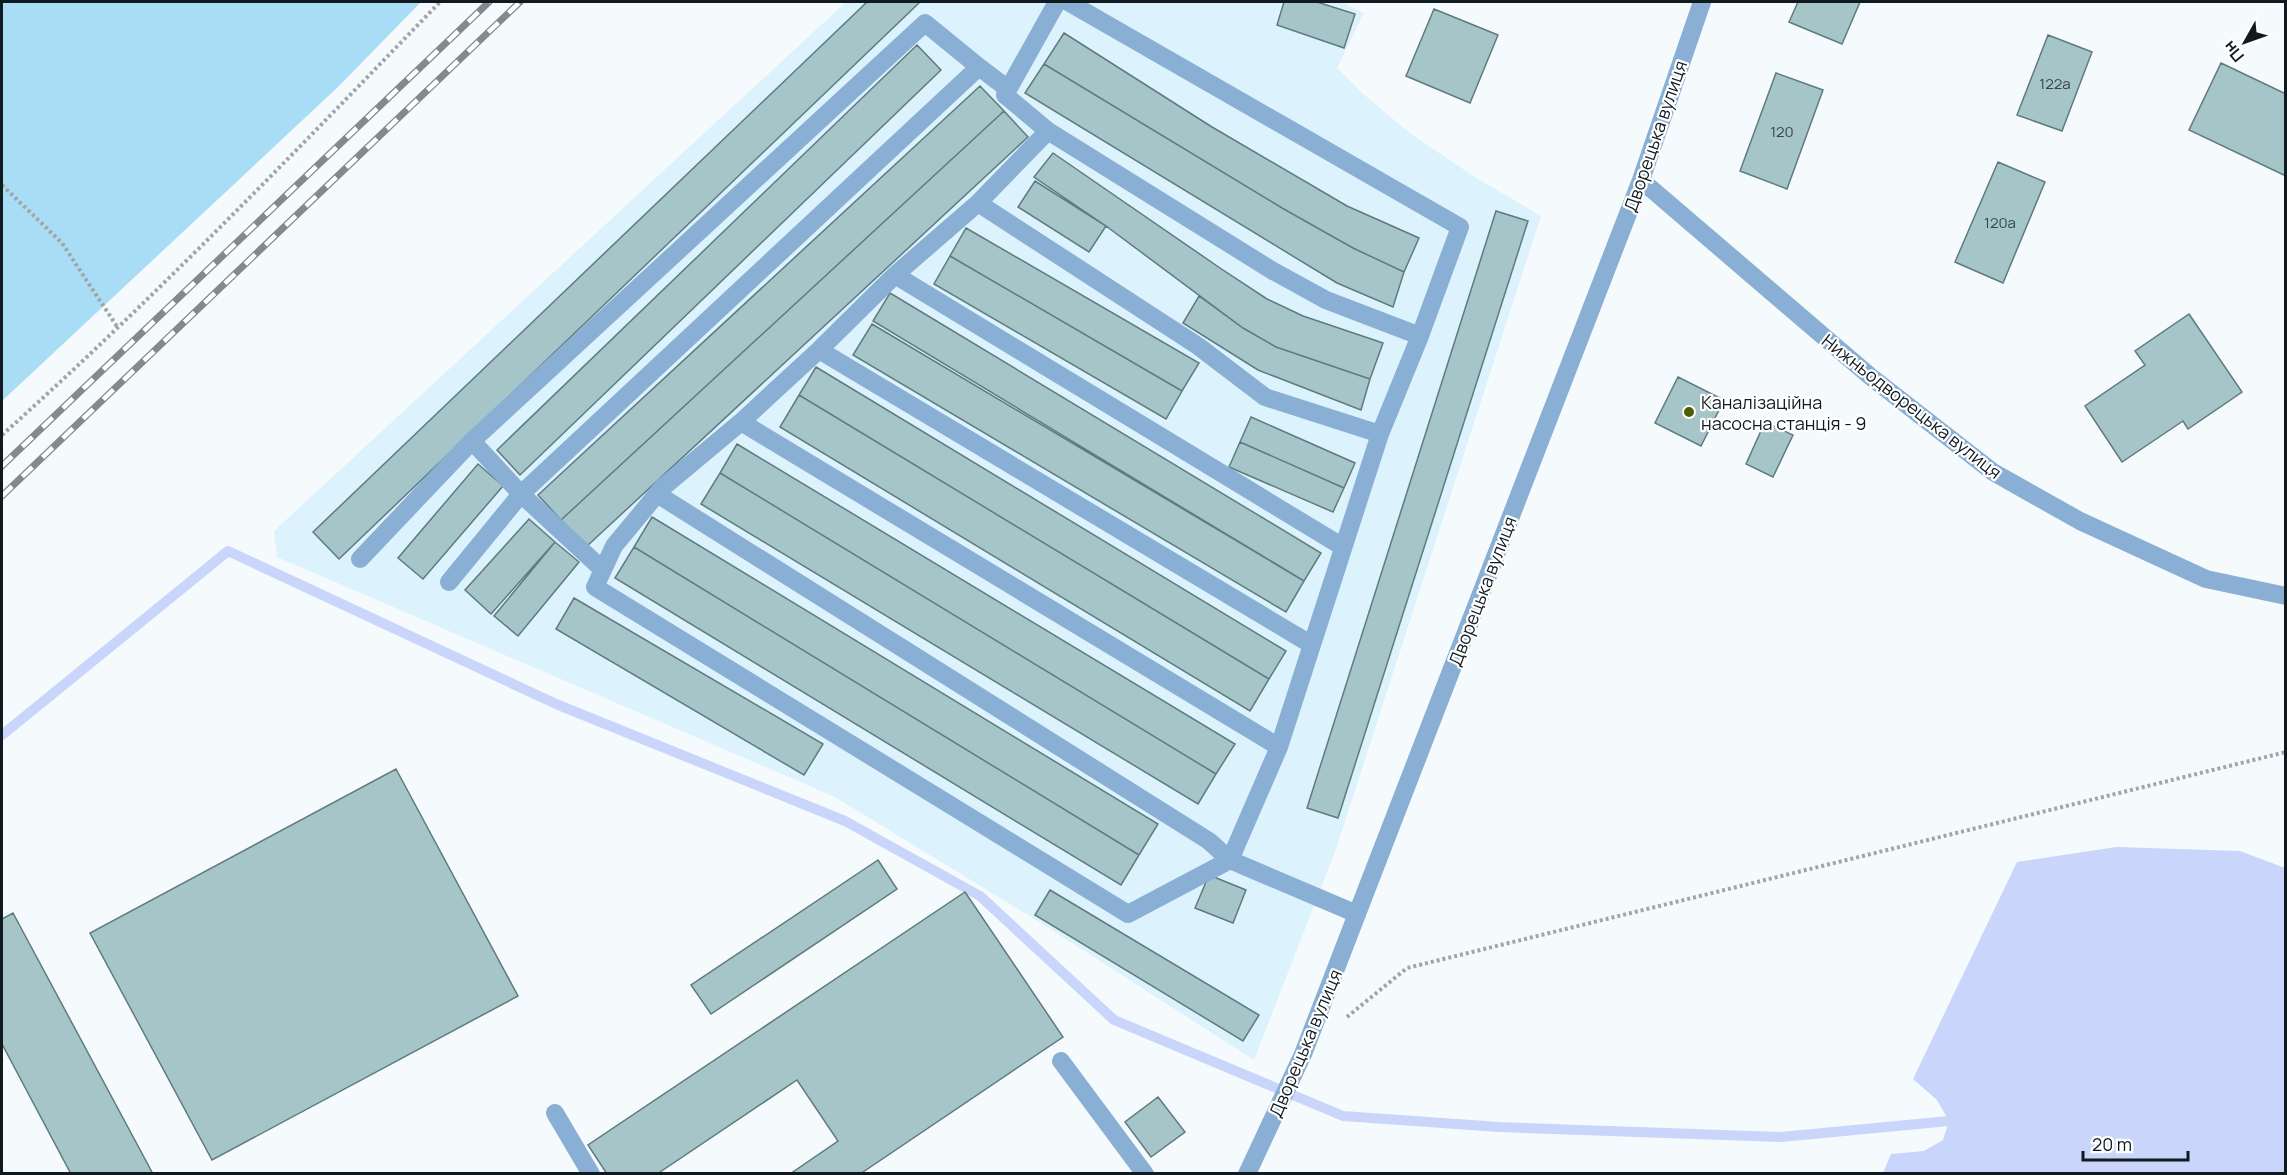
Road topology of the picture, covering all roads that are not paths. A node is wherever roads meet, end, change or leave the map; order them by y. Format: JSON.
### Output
{"nodes":[{"id":1,"x":1058,"y":2,"type":"edge"},
{"id":2,"x":1068,"y":2,"type":"edge"},
{"id":3,"x":1702,"y":2,"type":"edge"},
{"id":4,"x":979,"y":67,"type":"junction"},
{"id":5,"x":1008,"y":89,"type":"junction"},
{"id":6,"x":1048,"y":131,"type":"junction"},
{"id":7,"x":1641,"y":180,"type":"junction"},
{"id":8,"x":978,"y":203,"type":"junction"},
{"id":9,"x":895,"y":275,"type":"junction"},
{"id":10,"x":1420,"y":336,"type":"junction"},
{"id":11,"x":819,"y":350,"type":"junction"},
{"id":12,"x":741,"y":422,"type":"junction"},
{"id":13,"x":1380,"y":434,"type":"junction"},
{"id":14,"x":472,"y":441,"type":"junction"},
{"id":15,"x":521,"y":494,"type":"junction"},
{"id":16,"x":657,"y":494,"type":"junction"},
{"id":17,"x":1343,"y":547,"type":"junction"},
{"id":18,"x":360,"y":559,"type":"dead end"},
{"id":19,"x":603,"y":570,"type":"junction"},
{"id":20,"x":449,"y":582,"type":"dead end"},
{"id":21,"x":2286,"y":596,"type":"edge"},
{"id":22,"x":1312,"y":645,"type":"junction"},
{"id":23,"x":1279,"y":747,"type":"junction"},
{"id":24,"x":1230,"y":860,"type":"junction"},
{"id":25,"x":1357,"y":914,"type":"junction"},
{"id":26,"x":1061,"y":1061,"type":"dead end"},
{"id":27,"x":555,"y":1113,"type":"dead end"},
{"id":28,"x":591,"y":1173,"type":"edge"},
{"id":29,"x":1145,"y":1173,"type":"edge"},
{"id":30,"x":1247,"y":1173,"type":"edge"}],
"edges":[{"from":1,"to":5,"type":"street"},
{"from":2,"to":10,"type":"street"},
{"from":3,"to":7,"type":"street","name":"Дворецька вулиця"},
{"from":4,"to":5,"type":"street"},
{"from":4,"to":14,"type":"street"},
{"from":4,"to":15,"type":"street"},
{"from":5,"to":6,"type":"street"},
{"from":6,"to":8,"type":"street"},
{"from":6,"to":10,"type":"street"},
{"from":7,"to":21,"type":"street","name":"Нижньодворецька вулиця"},
{"from":7,"to":25,"type":"street","name":"Дворецька вулиця"},
{"from":8,"to":9,"type":"street"},
{"from":8,"to":13,"type":"street"},
{"from":9,"to":11,"type":"street"},
{"from":9,"to":17,"type":"street"},
{"from":10,"to":13,"type":"street"},
{"from":11,"to":12,"type":"street"},
{"from":11,"to":22,"type":"street"},
{"from":12,"to":16,"type":"street"},
{"from":12,"to":23,"type":"street"},
{"from":13,"to":17,"type":"street"},
{"from":14,"to":15,"type":"street"},
{"from":14,"to":18,"type":"street"},
{"from":15,"to":19,"type":"street"},
{"from":15,"to":20,"type":"street"},
{"from":16,"to":19,"type":"street"},
{"from":16,"to":24,"type":"street"},
{"from":17,"to":22,"type":"street"},
{"from":19,"to":24,"type":"street"},
{"from":22,"to":23,"type":"street"},
{"from":23,"to":24,"type":"street"},
{"from":24,"to":25,"type":"street"},
{"from":25,"to":30,"type":"street","name":"Дворецька вулиця"},
{"from":26,"to":29,"type":"street"},
{"from":27,"to":28,"type":"street"}]}
